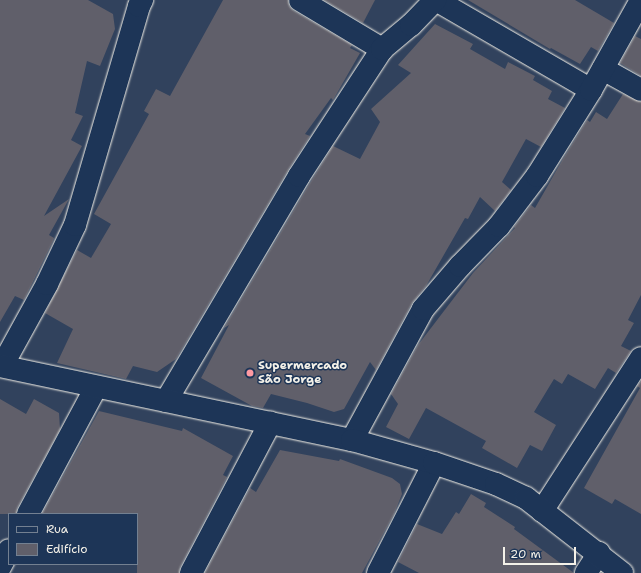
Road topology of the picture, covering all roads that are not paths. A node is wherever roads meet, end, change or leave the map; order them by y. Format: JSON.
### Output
{"nodes":[{"id":1,"x":300,"y":0,"type":"edge"},
{"id":2,"x":436,"y":0,"type":"edge"},
{"id":3,"x":641,"y":0,"type":"edge"},
{"id":4,"x":137,"y":2,"type":"edge"},
{"id":5,"x":382,"y":49,"type":"junction"},
{"id":6,"x":603,"y":69,"type":"junction"},
{"id":7,"x":592,"y":90,"type":"junction"},
{"id":8,"x":641,"y":90,"type":"edge"},
{"id":9,"x":641,"y":358,"type":"edge"},
{"id":10,"x":1,"y":366,"type":"edge"},
{"id":11,"x":96,"y":387,"type":"junction"},
{"id":12,"x":166,"y":401,"type":"junction"},
{"id":13,"x":270,"y":423,"type":"junction"},
{"id":14,"x":352,"y":440,"type":"junction"},
{"id":15,"x":434,"y":463,"type":"junction"},
{"id":16,"x":542,"y":511,"type":"junction"},
{"id":17,"x":29,"y":513,"type":"edge"},
{"id":18,"x":8,"y":552,"type":"edge"},
{"id":19,"x":599,"y":553,"type":"junction"},
{"id":20,"x":0,"y":567,"type":"edge"},
{"id":21,"x":191,"y":573,"type":"edge"},
{"id":22,"x":378,"y":573,"type":"edge"},
{"id":23,"x":586,"y":573,"type":"edge"},
{"id":24,"x":622,"y":573,"type":"edge"}],
"edges":[{"from":1,"to":5,"type":"street"},
{"from":2,"to":5,"type":"street"},
{"from":2,"to":7,"type":"street"},
{"from":3,"to":6,"type":"street"},
{"from":4,"to":10,"type":"street"},
{"from":5,"to":12,"type":"street"},
{"from":6,"to":7,"type":"street"},
{"from":6,"to":8,"type":"street"},
{"from":7,"to":14,"type":"street"},
{"from":9,"to":16,"type":"street"},
{"from":10,"to":11,"type":"street"},
{"from":11,"to":12,"type":"street"},
{"from":11,"to":17,"type":"street"},
{"from":12,"to":13,"type":"street"},
{"from":13,"to":14,"type":"street"},
{"from":13,"to":21,"type":"street"},
{"from":14,"to":15,"type":"street"},
{"from":15,"to":16,"type":"street"},
{"from":15,"to":22,"type":"street"},
{"from":16,"to":19,"type":"street"},
{"from":18,"to":20,"type":"street"},
{"from":19,"to":23,"type":"street"},
{"from":19,"to":24,"type":"street"}]}
